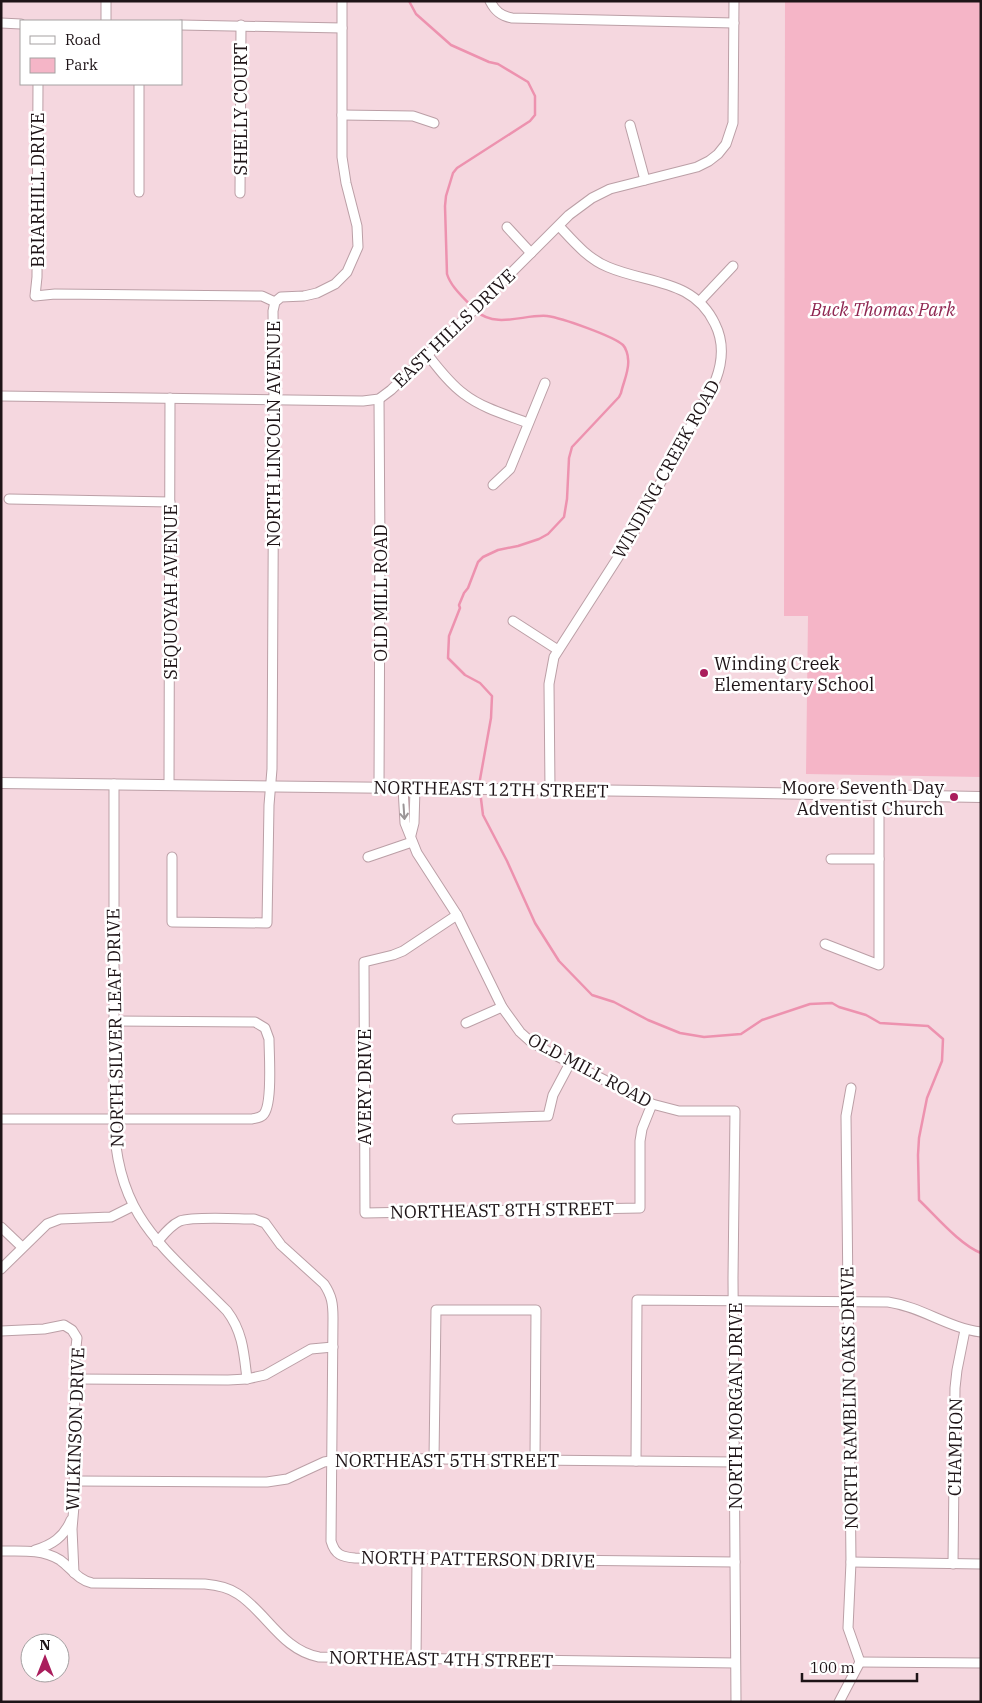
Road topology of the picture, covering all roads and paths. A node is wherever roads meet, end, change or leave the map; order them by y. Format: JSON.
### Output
{"nodes":[{"id":1,"x":106,"y":1,"type":"edge"},
{"id":2,"x":342,"y":1,"type":"edge"},
{"id":3,"x":490,"y":1,"type":"edge"},
{"id":4,"x":734,"y":1,"type":"edge"},
{"id":5,"x":106,"y":20,"type":"edge"},
{"id":6,"x":1,"y":23,"type":"edge"},
{"id":7,"x":734,"y":23,"type":"junction"},
{"id":8,"x":20,"y":24,"type":"edge"},
{"id":9,"x":182,"y":25,"type":"edge"},
{"id":10,"x":241,"y":26,"type":"junction"},
{"id":11,"x":342,"y":28,"type":"junction"},
{"id":12,"x":38,"y":85,"type":"edge"},
{"id":13,"x":139,"y":85,"type":"edge"},
{"id":14,"x":342,"y":114,"type":"junction"},
{"id":15,"x":434,"y":123,"type":"dead end"},
{"id":16,"x":630,"y":125,"type":"dead end"},
{"id":17,"x":645,"y":180,"type":"junction"},
{"id":18,"x":139,"y":192,"type":"dead end"},
{"id":19,"x":240,"y":193,"type":"dead end"},
{"id":20,"x":559,"y":226,"type":"junction"},
{"id":21,"x":507,"y":228,"type":"dead end"},
{"id":22,"x":531,"y":254,"type":"junction"},
{"id":23,"x":733,"y":266,"type":"dead end"},
{"id":24,"x":700,"y":301,"type":"junction"},
{"id":25,"x":275,"y":302,"type":"junction"},
{"id":26,"x":427,"y":354,"type":"junction"},
{"id":27,"x":545,"y":383,"type":"dead end"},
{"id":28,"x":1,"y":396,"type":"edge"},
{"id":29,"x":170,"y":398,"type":"junction"},
{"id":30,"x":379,"y":399,"type":"junction"},
{"id":31,"x":274,"y":400,"type":"junction"},
{"id":32,"x":528,"y":423,"type":"junction"},
{"id":33,"x":493,"y":484,"type":"dead end"},
{"id":34,"x":9,"y":500,"type":"dead end"},
{"id":35,"x":170,"y":502,"type":"junction"},
{"id":36,"x":513,"y":621,"type":"dead end"},
{"id":37,"x":558,"y":650,"type":"junction"},
{"id":38,"x":1,"y":783,"type":"edge"},
{"id":39,"x":114,"y":784,"type":"junction"},
{"id":40,"x":169,"y":785,"type":"junction"},
{"id":41,"x":271,"y":786,"type":"junction"},
{"id":42,"x":379,"y":787,"type":"junction"},
{"id":43,"x":403,"y":788,"type":"junction"},
{"id":44,"x":416,"y":788,"type":"junction"},
{"id":45,"x":550,"y":789,"type":"junction"},
{"id":46,"x":879,"y":795,"type":"junction"},
{"id":47,"x":981,"y":797,"type":"edge"},
{"id":48,"x":411,"y":838,"type":"junction"},
{"id":49,"x":172,"y":857,"type":"dead end"},
{"id":50,"x":368,"y":857,"type":"dead end"},
{"id":51,"x":830,"y":858,"type":"dead end"},
{"id":52,"x":879,"y":859,"type":"junction"},
{"id":53,"x":457,"y":915,"type":"junction"},
{"id":54,"x":825,"y":944,"type":"dead end"},
{"id":55,"x":502,"y":1007,"type":"junction"},
{"id":56,"x":114,"y":1021,"type":"junction"},
{"id":57,"x":466,"y":1023,"type":"dead end"},
{"id":58,"x":570,"y":1063,"type":"junction"},
{"id":59,"x":851,"y":1088,"type":"dead end"},
{"id":60,"x":652,"y":1104,"type":"junction"},
{"id":61,"x":735,"y":1111,"type":"joint"},
{"id":62,"x":1,"y":1119,"type":"edge"},
{"id":63,"x":114,"y":1119,"type":"junction"},
{"id":64,"x":457,"y":1119,"type":"dead end"},
{"id":65,"x":132,"y":1206,"type":"junction"},
{"id":66,"x":365,"y":1213,"type":"joint"},
{"id":67,"x":1,"y":1228,"type":"edge"},
{"id":68,"x":157,"y":1242,"type":"junction"},
{"id":69,"x":22,"y":1247,"type":"junction"},
{"id":70,"x":1,"y":1269,"type":"edge"},
{"id":71,"x":735,"y":1301,"type":"junction"},
{"id":72,"x":847,"y":1302,"type":"junction"},
{"id":73,"x":965,"y":1330,"type":"junction"},
{"id":74,"x":1,"y":1331,"type":"edge"},
{"id":75,"x":981,"y":1332,"type":"edge"},
{"id":76,"x":333,"y":1347,"type":"junction"},
{"id":77,"x":75,"y":1379,"type":"junction"},
{"id":78,"x":247,"y":1379,"type":"junction"},
{"id":79,"x":434,"y":1459,"type":"junction"},
{"id":80,"x":536,"y":1459,"type":"junction"},
{"id":81,"x":332,"y":1460,"type":"junction"},
{"id":82,"x":636,"y":1461,"type":"junction"},
{"id":83,"x":735,"y":1462,"type":"junction"},
{"id":84,"x":75,"y":1481,"type":"junction"},
{"id":85,"x":72,"y":1517,"type":"junction"},
{"id":86,"x":1,"y":1550,"type":"edge"},
{"id":87,"x":32,"y":1551,"type":"junction"},
{"id":88,"x":417,"y":1559,"type":"junction"},
{"id":89,"x":735,"y":1562,"type":"junction"},
{"id":90,"x":851,"y":1562,"type":"junction"},
{"id":91,"x":953,"y":1564,"type":"junction"},
{"id":92,"x":981,"y":1564,"type":"edge"},
{"id":93,"x":74,"y":1573,"type":"junction"},
{"id":94,"x":416,"y":1659,"type":"junction"},
{"id":95,"x":860,"y":1662,"type":"junction"},
{"id":96,"x":735,"y":1663,"type":"junction"},
{"id":97,"x":981,"y":1663,"type":"edge"},
{"id":98,"x":736,"y":1702,"type":"edge"},
{"id":99,"x":839,"y":1702,"type":"edge"}],
"edges":[{"from":1,"to":5,"type":"street"},
{"from":2,"to":11,"type":"street","name":"NORTH LINCOLN AVENUE"},
{"from":3,"to":7,"type":"street"},
{"from":4,"to":7,"type":"street","name":"EAST HILLS DRIVE"},
{"from":6,"to":8,"type":"street"},
{"from":7,"to":17,"type":"street","name":"EAST HILLS DRIVE"},
{"from":9,"to":10,"type":"street"},
{"from":10,"to":11,"type":"street"},
{"from":10,"to":19,"type":"street","name":"SHELLY COURT"},
{"from":11,"to":14,"type":"street","name":"NORTH LINCOLN AVENUE"},
{"from":12,"to":25,"type":"street","name":"BRIARHILL DRIVE"},
{"from":13,"to":18,"type":"street"},
{"from":14,"to":15,"type":"street"},
{"from":14,"to":25,"type":"street","name":"NORTH LINCOLN AVENUE"},
{"from":16,"to":17,"type":"street"},
{"from":17,"to":20,"type":"street","name":"EAST HILLS DRIVE"},
{"from":20,"to":22,"type":"street","name":"EAST HILLS DRIVE"},
{"from":20,"to":24,"type":"street","name":"WINDING CREEK ROAD"},
{"from":21,"to":22,"type":"street"},
{"from":22,"to":26,"type":"street","name":"EAST HILLS DRIVE"},
{"from":23,"to":24,"type":"street"},
{"from":24,"to":37,"type":"street","name":"WINDING CREEK ROAD"},
{"from":25,"to":31,"type":"street","name":"NORTH LINCOLN AVENUE"},
{"from":26,"to":30,"type":"street","name":"EAST HILLS DRIVE"},
{"from":26,"to":32,"type":"street"},
{"from":27,"to":32,"type":"street"},
{"from":28,"to":29,"type":"street","name":"EAST HILLS DRIVE"},
{"from":29,"to":31,"type":"street","name":"EAST HILLS DRIVE"},
{"from":29,"to":35,"type":"street","name":"SEQUOYAH AVENUE"},
{"from":30,"to":31,"type":"street","name":"EAST HILLS DRIVE"},
{"from":30,"to":42,"type":"street","name":"OLD MILL ROAD"},
{"from":31,"to":41,"type":"street","name":"NORTH LINCOLN AVENUE"},
{"from":32,"to":33,"type":"street"},
{"from":34,"to":35,"type":"street"},
{"from":35,"to":40,"type":"street","name":"SEQUOYAH AVENUE"},
{"from":36,"to":37,"type":"street"},
{"from":37,"to":45,"type":"street","name":"WINDING CREEK ROAD"},
{"from":38,"to":39,"type":"street","name":"NORTHEAST 12TH STREET"},
{"from":39,"to":40,"type":"street","name":"NORTHEAST 12TH STREET"},
{"from":39,"to":56,"type":"street","name":"NORTH SILVER LEAF DRIVE"},
{"from":40,"to":41,"type":"street","name":"NORTHEAST 12TH STREET"},
{"from":41,"to":42,"type":"street","name":"NORTHEAST 12TH STREET"},
{"from":41,"to":49,"type":"street","name":"NORTH LINCOLN AVENUE"},
{"from":42,"to":43,"type":"street","name":"NORTHEAST 12TH STREET"},
{"from":43,"to":44,"type":"street","name":"NORTHEAST 12TH STREET"},
{"from":43,"to":48,"type":"street","name":"OLD MILL ROAD","one_way":true},
{"from":44,"to":45,"type":"street","name":"NORTHEAST 12TH STREET"},
{"from":44,"to":48,"type":"street"},
{"from":45,"to":46,"type":"street","name":"NORTHEAST 12TH STREET"},
{"from":46,"to":47,"type":"street","name":"NORTHEAST 12TH STREET"},
{"from":46,"to":52,"type":"street"},
{"from":48,"to":50,"type":"street"},
{"from":48,"to":53,"type":"street","name":"OLD MILL ROAD"},
{"from":51,"to":52,"type":"street"},
{"from":52,"to":54,"type":"street"},
{"from":53,"to":55,"type":"street","name":"OLD MILL ROAD"},
{"from":53,"to":66,"type":"street","name":"AVERY DRIVE"},
{"from":55,"to":57,"type":"street"},
{"from":55,"to":58,"type":"street","name":"OLD MILL ROAD"},
{"from":56,"to":63,"type":"street","name":"NORTH SILVER LEAF DRIVE"},
{"from":56,"to":63,"type":"street"},
{"from":58,"to":60,"type":"street","name":"OLD MILL ROAD"},
{"from":58,"to":64,"type":"street"},
{"from":59,"to":72,"type":"street","name":"NORTH RAMBLIN OAKS DRIVE"},
{"from":60,"to":61,"type":"street","name":"OLD MILL ROAD"},
{"from":60,"to":66,"type":"street","name":"NORTHEAST 8TH STREET"},
{"from":61,"to":71,"type":"street","name":"NORTH MORGAN DRIVE"},
{"from":62,"to":63,"type":"street"},
{"from":63,"to":65,"type":"street","name":"NORTH SILVER LEAF DRIVE"},
{"from":65,"to":68,"type":"street","name":"NORTH SILVER LEAF DRIVE"},
{"from":65,"to":69,"type":"street"},
{"from":67,"to":69,"type":"street"},
{"from":68,"to":76,"type":"street","name":"NORTH PATTERSON DRIVE"},
{"from":68,"to":78,"type":"street","name":"NORTH SILVER LEAF DRIVE"},
{"from":69,"to":70,"type":"street"},
{"from":71,"to":72,"type":"street"},
{"from":71,"to":82,"type":"street"},
{"from":71,"to":83,"type":"street","name":"NORTH MORGAN DRIVE"},
{"from":72,"to":73,"type":"street"},
{"from":72,"to":90,"type":"street","name":"NORTH RAMBLIN OAKS DRIVE"},
{"from":73,"to":75,"type":"street"},
{"from":73,"to":91,"type":"street","name":"CHAMPION"},
{"from":74,"to":77,"type":"street","name":"WILKINSON DRIVE"},
{"from":76,"to":78,"type":"street"},
{"from":76,"to":81,"type":"street","name":"NORTH PATTERSON DRIVE"},
{"from":77,"to":78,"type":"street"},
{"from":77,"to":84,"type":"street","name":"WILKINSON DRIVE"},
{"from":79,"to":80,"type":"street","name":"NORTHEAST 5TH STREET"},
{"from":79,"to":80,"type":"street"},
{"from":79,"to":81,"type":"street","name":"NORTHEAST 5TH STREET"},
{"from":80,"to":82,"type":"street","name":"NORTHEAST 5TH STREET"},
{"from":81,"to":84,"type":"street","name":"NORTHEAST 5TH STREET"},
{"from":81,"to":88,"type":"street","name":"NORTH PATTERSON DRIVE"},
{"from":82,"to":83,"type":"street","name":"NORTHEAST 5TH STREET"},
{"from":83,"to":89,"type":"street","name":"NORTH MORGAN DRIVE"},
{"from":84,"to":85,"type":"street","name":"WILKINSON DRIVE"},
{"from":85,"to":87,"type":"street"},
{"from":85,"to":93,"type":"street","name":"WILKINSON DRIVE"},
{"from":86,"to":87,"type":"street","name":"NORTHEAST 4TH STREET"},
{"from":87,"to":93,"type":"street","name":"NORTHEAST 4TH STREET"},
{"from":88,"to":89,"type":"street","name":"NORTH PATTERSON DRIVE"},
{"from":88,"to":94,"type":"street"},
{"from":89,"to":96,"type":"street","name":"NORTH MORGAN DRIVE"},
{"from":90,"to":91,"type":"street"},
{"from":90,"to":95,"type":"street","name":"NORTH RAMBLIN OAKS DRIVE"},
{"from":91,"to":92,"type":"street"},
{"from":93,"to":94,"type":"street","name":"NORTHEAST 4TH STREET"},
{"from":94,"to":96,"type":"street","name":"NORTHEAST 4TH STREET"},
{"from":95,"to":97,"type":"street"},
{"from":95,"to":99,"type":"street"},
{"from":96,"to":98,"type":"street","name":"NORTH MORGAN DRIVE"}]}
